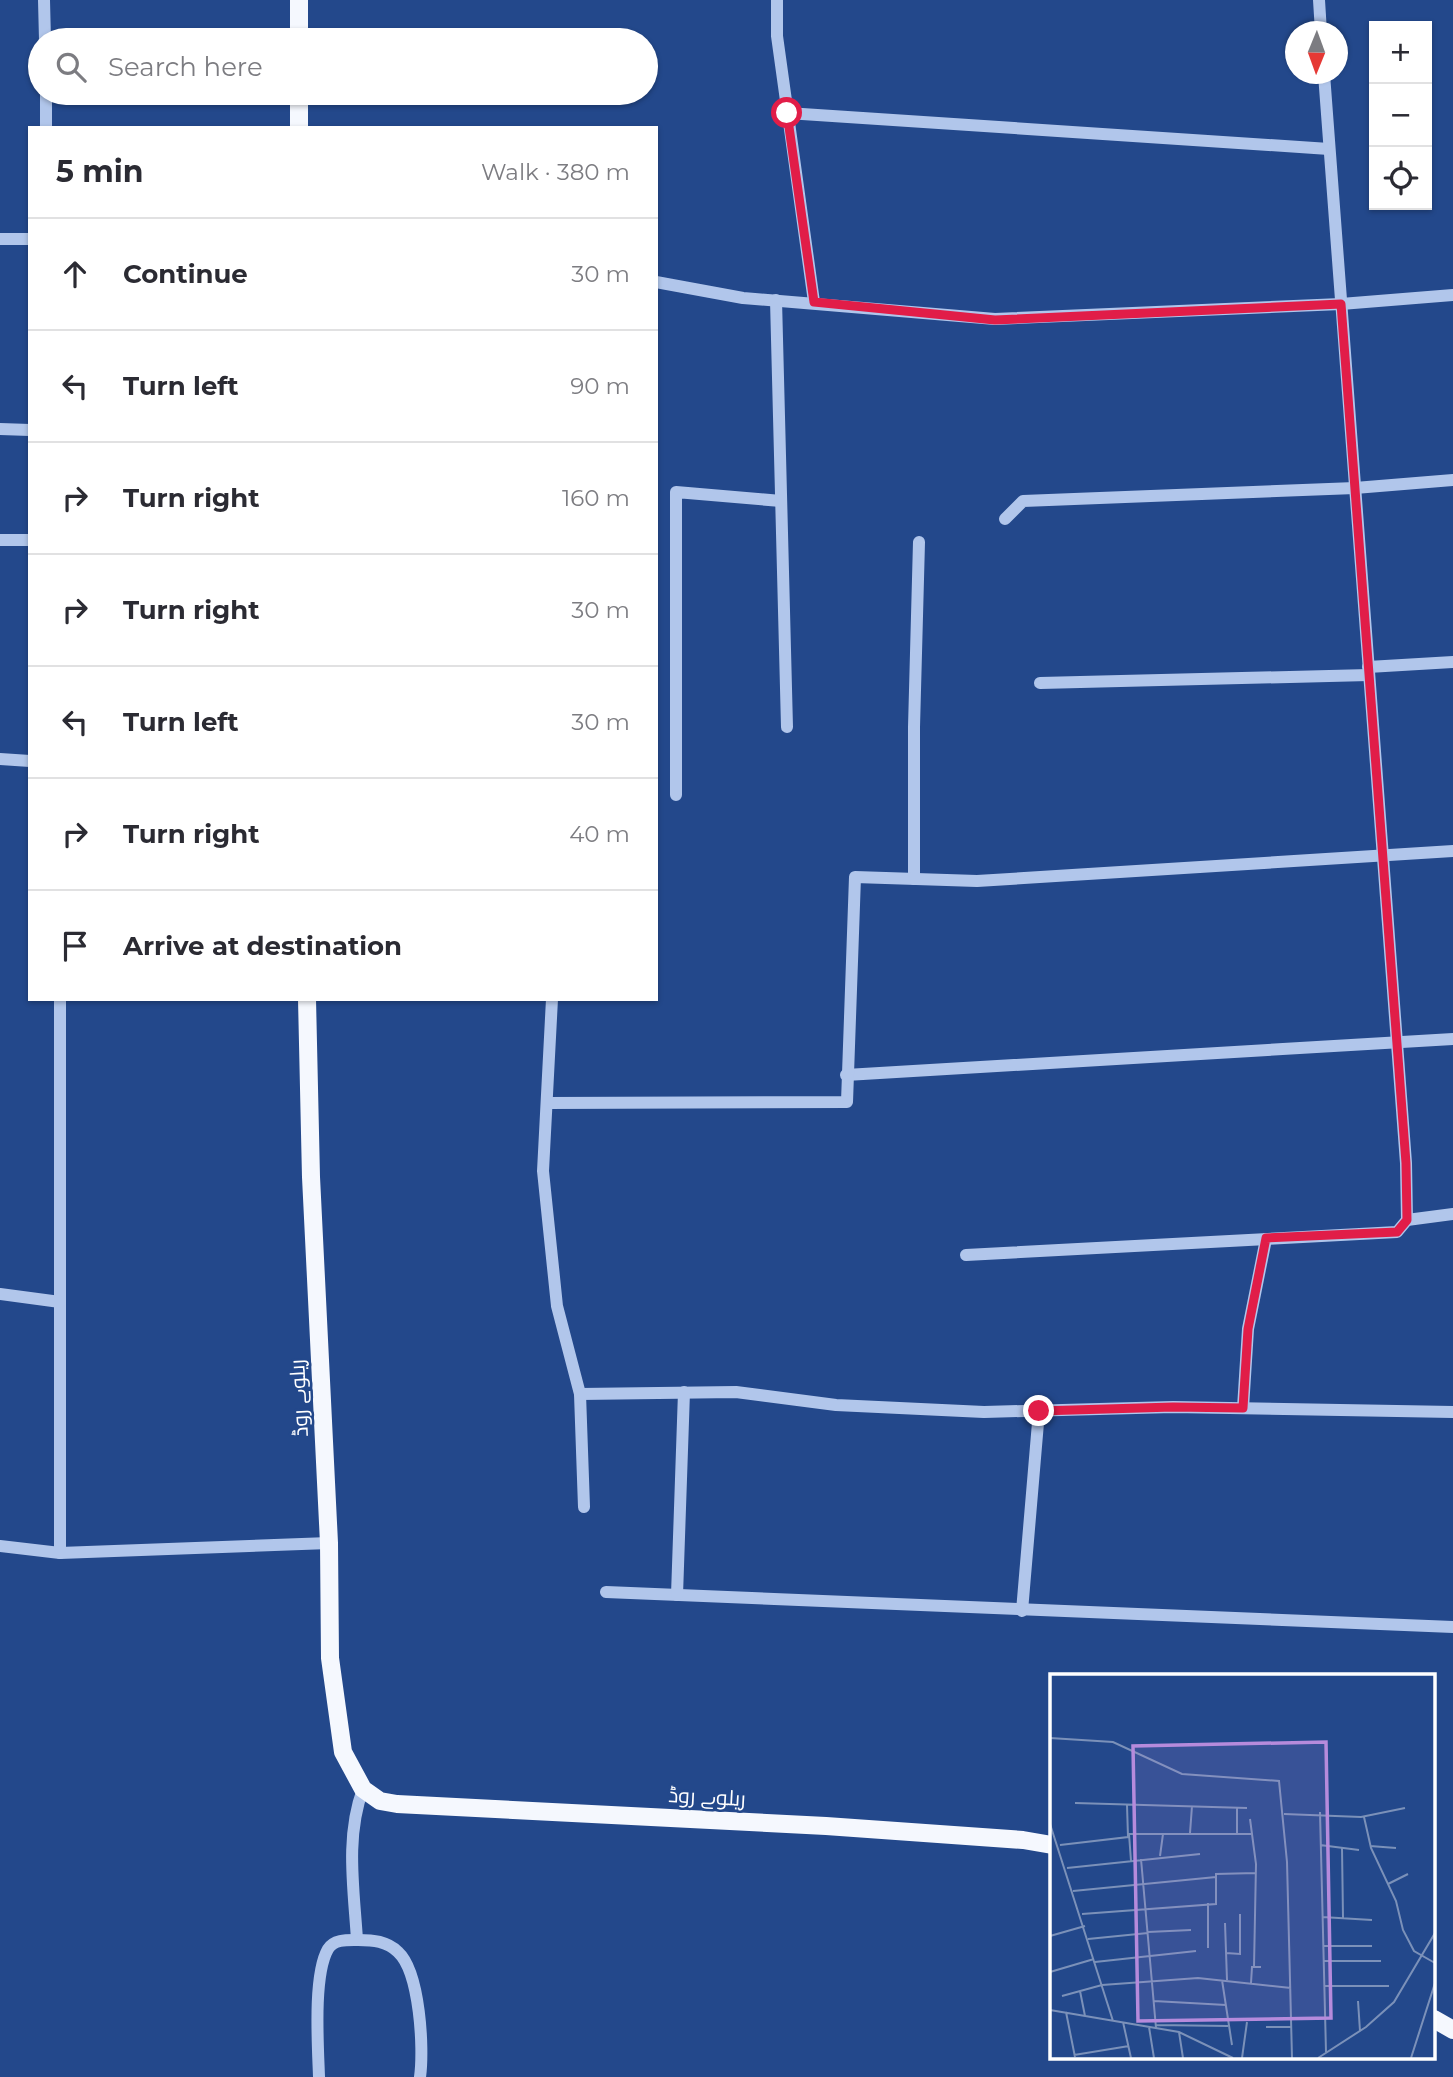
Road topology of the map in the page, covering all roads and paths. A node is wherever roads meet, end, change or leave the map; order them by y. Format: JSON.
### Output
{"nodes":[{"id":1,"x":44,"y":0,"type":"edge"},
{"id":2,"x":299,"y":0,"type":"edge"},
{"id":3,"x":777,"y":0,"type":"edge"},
{"id":4,"x":1319,"y":0,"type":"edge"},
{"id":5,"x":1320,"y":21,"type":"edge"},
{"id":6,"x":45,"y":28,"type":"edge"},
{"id":7,"x":299,"y":28,"type":"edge"},
{"id":8,"x":1325,"y":84,"type":"edge"},
{"id":9,"x":46,"y":105,"type":"edge"},
{"id":10,"x":299,"y":105,"type":"edge"},
{"id":11,"x":787,"y":113,"type":"junction"},
{"id":12,"x":46,"y":126,"type":"edge"},
{"id":13,"x":299,"y":126,"type":"edge"},
{"id":14,"x":1329,"y":149,"type":"junction"},
{"id":15,"x":0,"y":239,"type":"edge"},
{"id":16,"x":28,"y":239,"type":"edge"},
{"id":17,"x":658,"y":282,"type":"edge"},
{"id":18,"x":1453,"y":295,"type":"edge"},
{"id":19,"x":776,"y":300,"type":"junction"},
{"id":20,"x":814,"y":302,"type":"junction"},
{"id":21,"x":1341,"y":304,"type":"junction"},
{"id":22,"x":0,"y":429,"type":"edge"},
{"id":23,"x":28,"y":430,"type":"edge"},
{"id":24,"x":1453,"y":480,"type":"edge"},
{"id":25,"x":1355,"y":488,"type":"junction"},
{"id":26,"x":781,"y":501,"type":"junction"},
{"id":27,"x":1005,"y":519,"type":"dead end"},
{"id":28,"x":0,"y":540,"type":"edge"},
{"id":29,"x":28,"y":540,"type":"edge"},
{"id":30,"x":919,"y":542,"type":"dead end"},
{"id":31,"x":1453,"y":662,"type":"edge"},
{"id":32,"x":1368,"y":671,"type":"junction"},
{"id":33,"x":1040,"y":683,"type":"dead end"},
{"id":34,"x":787,"y":727,"type":"dead end"},
{"id":35,"x":0,"y":759,"type":"edge"},
{"id":36,"x":28,"y":761,"type":"edge"},
{"id":37,"x":676,"y":794,"type":"dead end"},
{"id":38,"x":1453,"y":851,"type":"edge"},
{"id":39,"x":1382,"y":856,"type":"junction"},
{"id":40,"x":914,"y":879,"type":"junction"},
{"id":41,"x":60,"y":1001,"type":"edge"},
{"id":42,"x":307,"y":1001,"type":"edge"},
{"id":43,"x":552,"y":1001,"type":"edge"},
{"id":44,"x":1453,"y":1039,"type":"edge"},
{"id":45,"x":1396,"y":1044,"type":"junction"},
{"id":46,"x":846,"y":1075,"type":"junction"},
{"id":47,"x":547,"y":1103,"type":"junction"},
{"id":48,"x":1453,"y":1214,"type":"edge"},
{"id":49,"x":1407,"y":1220,"type":"junction"},
{"id":50,"x":1266,"y":1238,"type":"junction"},
{"id":51,"x":967,"y":1255,"type":"dead end"},
{"id":52,"x":0,"y":1294,"type":"edge"},
{"id":53,"x":60,"y":1302,"type":"junction"},
{"id":54,"x":684,"y":1392,"type":"junction"},
{"id":55,"x":580,"y":1394,"type":"junction"},
{"id":56,"x":1243,"y":1408,"type":"junction"},
{"id":57,"x":1039,"y":1411,"type":"junction"},
{"id":58,"x":1453,"y":1412,"type":"edge"},
{"id":59,"x":584,"y":1507,"type":"dead end"},
{"id":60,"x":329,"y":1544,"type":"junction"},
{"id":61,"x":0,"y":1546,"type":"edge"},
{"id":62,"x":61,"y":1553,"type":"junction"},
{"id":63,"x":606,"y":1592,"type":"dead end"},
{"id":64,"x":677,"y":1595,"type":"junction"},
{"id":65,"x":1022,"y":1611,"type":"junction"},
{"id":66,"x":1453,"y":1628,"type":"edge"},
{"id":67,"x":363,"y":1789,"type":"junction"},
{"id":68,"x":1050,"y":1845,"type":"edge"},
{"id":69,"x":357,"y":1940,"type":"junction"},
{"id":70,"x":1436,"y":2020,"type":"edge"},
{"id":71,"x":1453,"y":2029,"type":"edge"},
{"id":72,"x":319,"y":2077,"type":"edge"},
{"id":73,"x":420,"y":2077,"type":"edge"}],
"edges":[{"from":1,"to":6,"type":"street"},
{"from":2,"to":7,"type":"main road"},
{"from":3,"to":11,"type":"street"},
{"from":4,"to":5,"type":"street"},
{"from":8,"to":14,"type":"street"},
{"from":9,"to":12,"type":"street"},
{"from":10,"to":13,"type":"main road"},
{"from":11,"to":14,"type":"street"},
{"from":11,"to":20,"type":"street"},
{"from":14,"to":21,"type":"street"},
{"from":15,"to":16,"type":"street"},
{"from":17,"to":19,"type":"street"},
{"from":18,"to":21,"type":"street"},
{"from":19,"to":20,"type":"street"},
{"from":19,"to":26,"type":"street"},
{"from":20,"to":21,"type":"street"},
{"from":21,"to":25,"type":"street"},
{"from":22,"to":23,"type":"street"},
{"from":24,"to":25,"type":"street"},
{"from":25,"to":27,"type":"street"},
{"from":25,"to":32,"type":"street"},
{"from":26,"to":34,"type":"street"},
{"from":26,"to":37,"type":"street"},
{"from":28,"to":29,"type":"street"},
{"from":30,"to":40,"type":"street"},
{"from":31,"to":32,"type":"street"},
{"from":32,"to":33,"type":"street"},
{"from":32,"to":39,"type":"street"},
{"from":35,"to":36,"type":"street"},
{"from":38,"to":39,"type":"street"},
{"from":39,"to":40,"type":"street"},
{"from":39,"to":45,"type":"street"},
{"from":40,"to":46,"type":"street"},
{"from":41,"to":53,"type":"street"},
{"from":42,"to":60,"type":"main road","name":"ریلوے روڈ"},
{"from":43,"to":47,"type":"street"},
{"from":44,"to":45,"type":"street"},
{"from":45,"to":46,"type":"street"},
{"from":45,"to":49,"type":"street"},
{"from":46,"to":47,"type":"street"},
{"from":47,"to":55,"type":"street"},
{"from":48,"to":49,"type":"street"},
{"from":49,"to":50,"type":"street"},
{"from":50,"to":51,"type":"street"},
{"from":50,"to":56,"type":"street"},
{"from":52,"to":53,"type":"street"},
{"from":53,"to":62,"type":"street"},
{"from":54,"to":55,"type":"street"},
{"from":54,"to":57,"type":"street"},
{"from":54,"to":64,"type":"street"},
{"from":55,"to":59,"type":"street"},
{"from":56,"to":57,"type":"street"},
{"from":56,"to":58,"type":"street"},
{"from":57,"to":65,"type":"street"},
{"from":60,"to":62,"type":"street"},
{"from":60,"to":67,"type":"main road","name":"ریلوے روڈ"},
{"from":61,"to":62,"type":"street"},
{"from":63,"to":64,"type":"street"},
{"from":64,"to":65,"type":"street"},
{"from":65,"to":66,"type":"street"},
{"from":67,"to":68,"type":"main road","name":"ریلوے روڈ"},
{"from":67,"to":69,"type":"street"},
{"from":69,"to":72,"type":"street"},
{"from":69,"to":73,"type":"street"},
{"from":70,"to":71,"type":"main road"}]}
